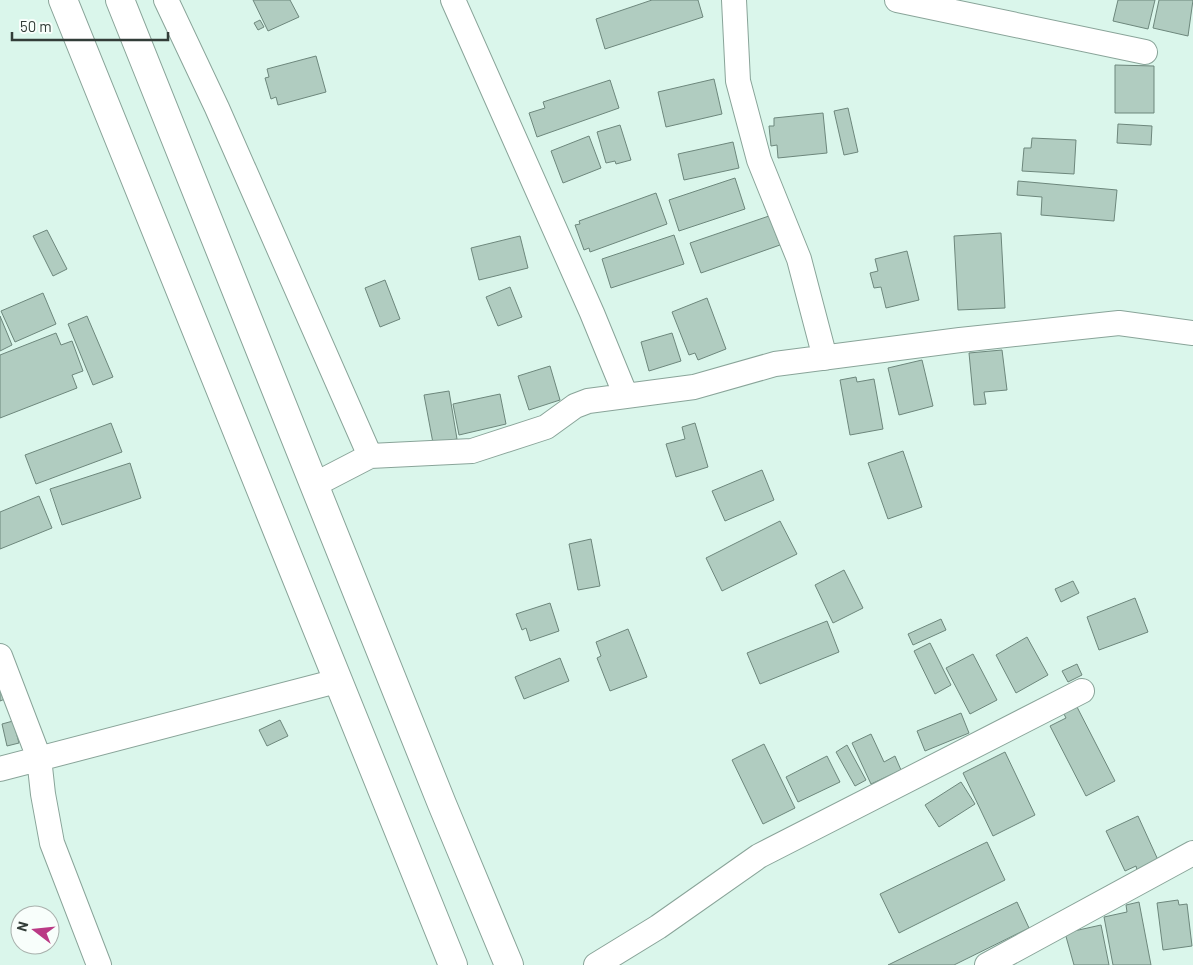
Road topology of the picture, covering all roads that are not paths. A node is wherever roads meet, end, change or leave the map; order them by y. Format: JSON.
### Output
{"nodes":[{"id":1,"x":63,"y":0,"type":"edge"},
{"id":2,"x":120,"y":0,"type":"edge"},
{"id":3,"x":166,"y":0,"type":"edge"},
{"id":4,"x":453,"y":0,"type":"edge"},
{"id":5,"x":734,"y":0,"type":"edge"},
{"id":6,"x":897,"y":0,"type":"edge"},
{"id":7,"x":1145,"y":52,"type":"dead end"},
{"id":8,"x":1193,"y":333,"type":"edge"},
{"id":9,"x":825,"y":358,"type":"junction"},
{"id":10,"x":626,"y":396,"type":"junction"},
{"id":11,"x":370,"y":456,"type":"junction"},
{"id":12,"x":314,"y":485,"type":"junction"},
{"id":13,"x":0,"y":656,"type":"edge"},
{"id":14,"x":337,"y":681,"type":"junction"},
{"id":15,"x":1082,"y":691,"type":"dead end"},
{"id":16,"x":39,"y":758,"type":"junction"},
{"id":17,"x":0,"y":769,"type":"edge"},
{"id":18,"x":1193,"y":853,"type":"edge"},
{"id":19,"x":514,"y":964,"type":"edge"},
{"id":20,"x":99,"y":965,"type":"edge"},
{"id":21,"x":454,"y":965,"type":"edge"},
{"id":22,"x":596,"y":965,"type":"edge"},
{"id":23,"x":987,"y":965,"type":"edge"}],
"edges":[{"from":1,"to":14,"type":"highway"},
{"from":2,"to":12,"type":"highway"},
{"from":3,"to":11,"type":"street"},
{"from":4,"to":10,"type":"street"},
{"from":5,"to":9,"type":"street"},
{"from":6,"to":7,"type":"street"},
{"from":8,"to":9,"type":"street"},
{"from":9,"to":10,"type":"street"},
{"from":10,"to":11,"type":"street"},
{"from":11,"to":12,"type":"street"},
{"from":12,"to":19,"type":"highway"},
{"from":13,"to":16,"type":"street"},
{"from":14,"to":16,"type":"street"},
{"from":14,"to":21,"type":"highway"},
{"from":15,"to":22,"type":"street"},
{"from":16,"to":17,"type":"street"},
{"from":16,"to":20,"type":"street"},
{"from":18,"to":23,"type":"street"}]}
